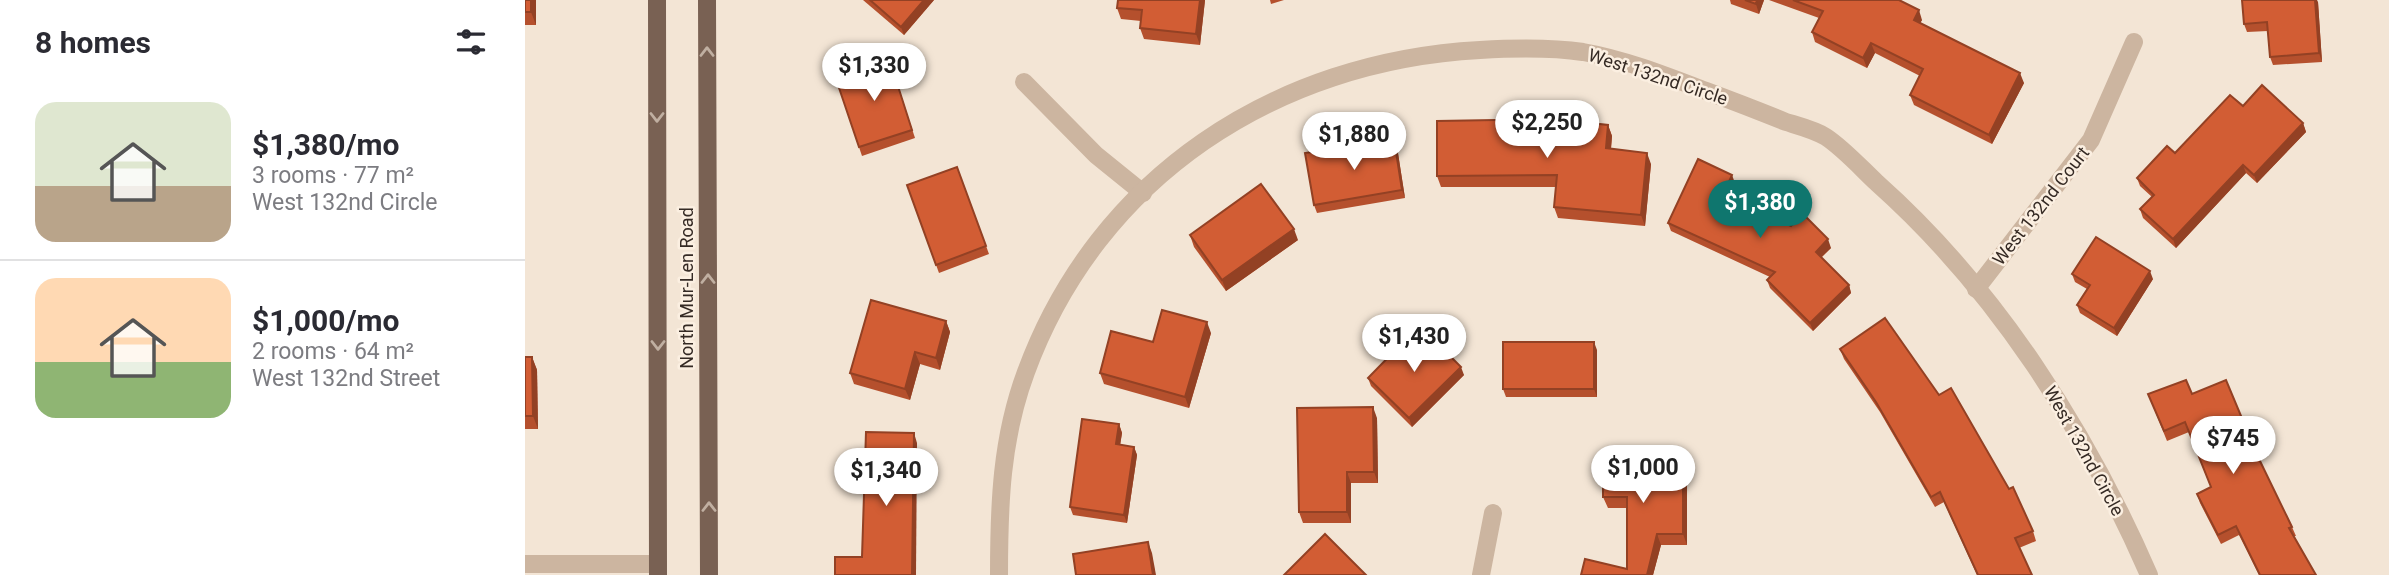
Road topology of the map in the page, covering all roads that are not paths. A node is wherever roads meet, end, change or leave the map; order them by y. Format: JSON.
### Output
{"nodes":[{"id":1,"x":657,"y":0,"type":"edge"},
{"id":2,"x":707,"y":0,"type":"edge"},
{"id":3,"x":2134,"y":42,"type":"dead end"},
{"id":4,"x":1024,"y":82,"type":"dead end"},
{"id":5,"x":1143,"y":193,"type":"junction"},
{"id":6,"x":1976,"y":289,"type":"junction"},
{"id":7,"x":1493,"y":513,"type":"dead end"},
{"id":8,"x":525,"y":564,"type":"edge"},
{"id":9,"x":659,"y":570,"type":"edge"},
{"id":10,"x":709,"y":575,"type":"edge"},
{"id":11,"x":999,"y":575,"type":"edge"},
{"id":12,"x":1481,"y":575,"type":"edge"},
{"id":13,"x":2148,"y":575,"type":"edge"}],
"edges":[{"from":1,"to":9,"type":"main road","name":"North Mur-Len Road","one_way":true},
{"from":10,"to":2,"type":"main road","name":"North Mur-Len Road","one_way":true},
{"from":3,"to":6,"type":"street","name":"West 132nd Court"},
{"from":4,"to":5,"type":"street"},
{"from":5,"to":6,"type":"street","name":"West 132nd Circle"},
{"from":5,"to":11,"type":"street","name":"West 132nd Circle"},
{"from":6,"to":13,"type":"street","name":"West 132nd Circle"},
{"from":7,"to":12,"type":"street"},
{"from":8,"to":9,"type":"street"}]}
